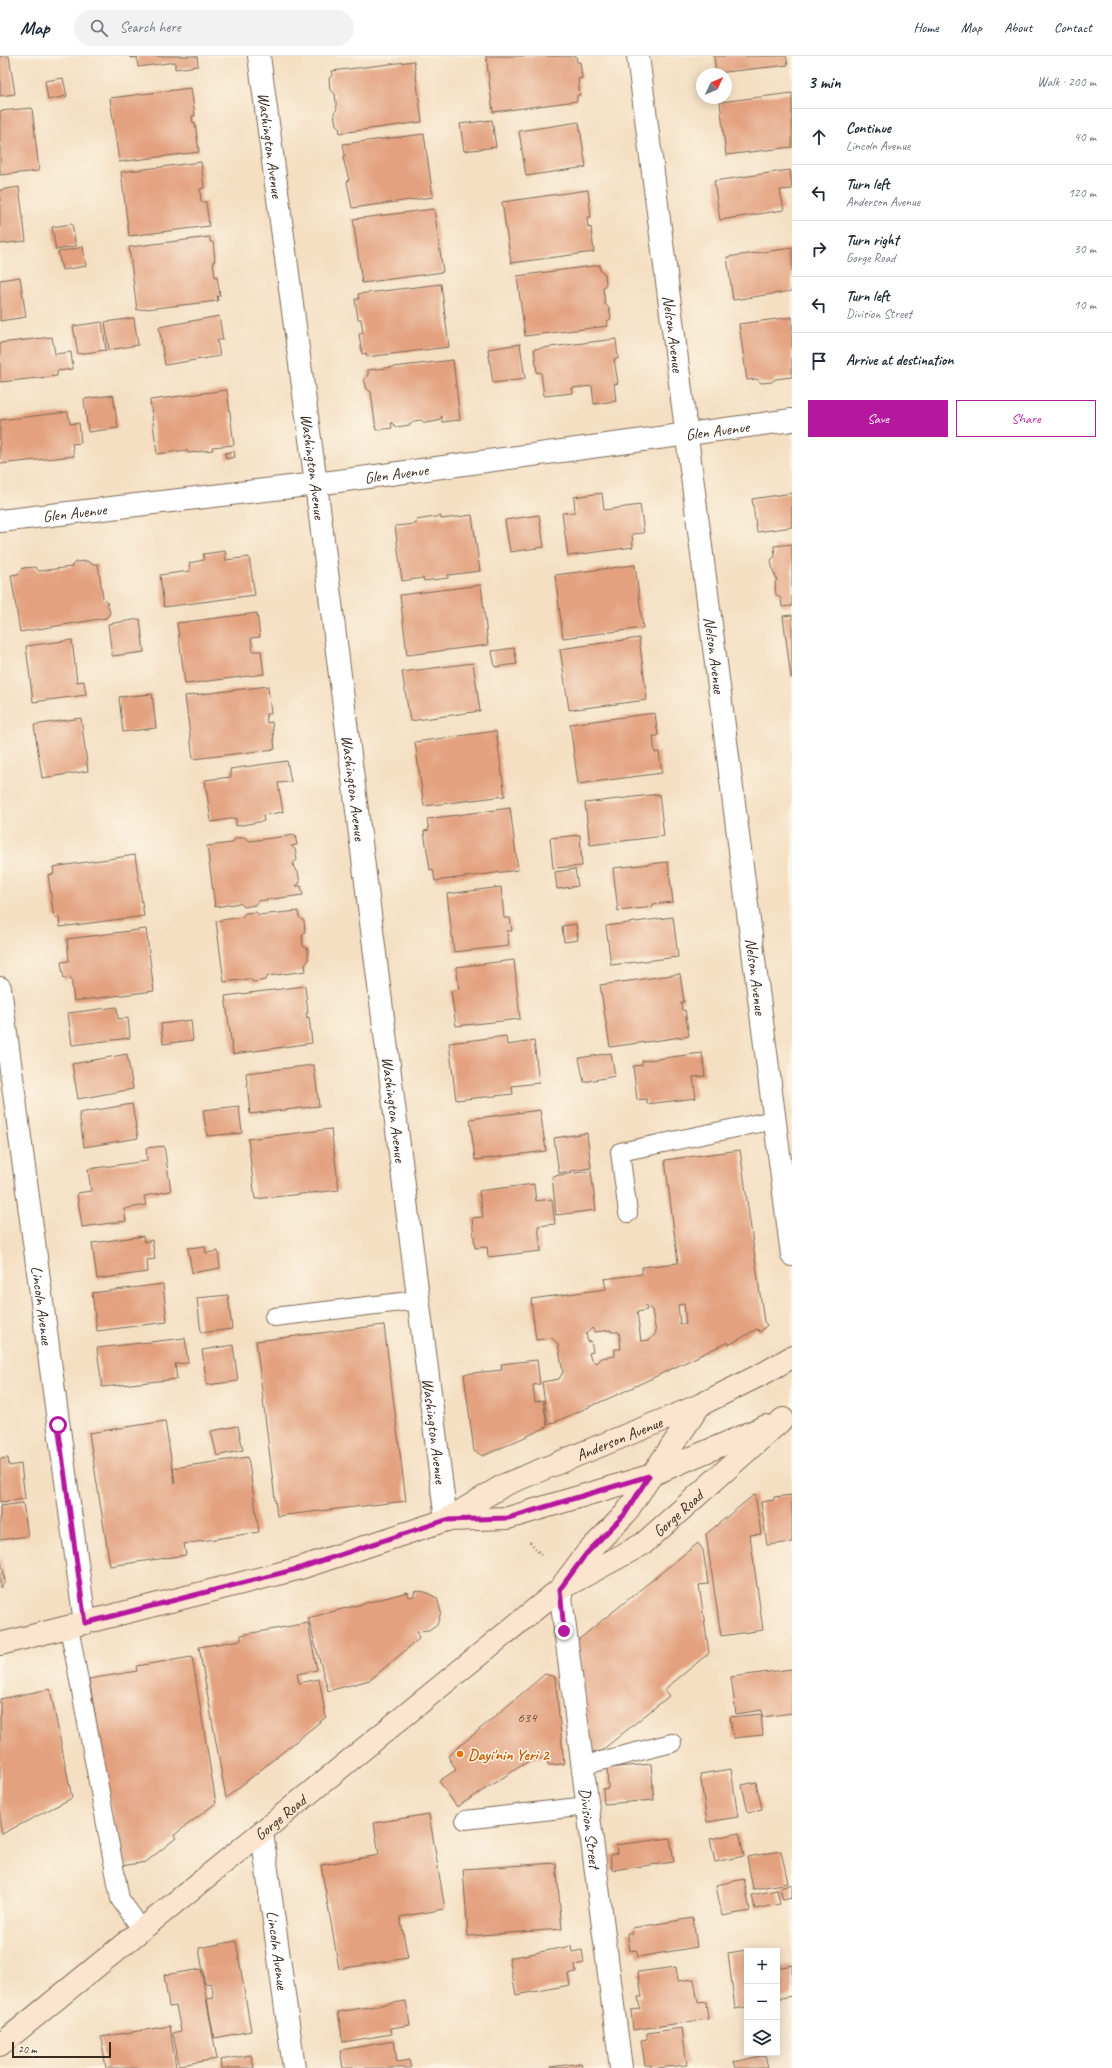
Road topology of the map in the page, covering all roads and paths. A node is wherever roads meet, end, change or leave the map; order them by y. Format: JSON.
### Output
{"nodes":[{"id":1,"x":259,"y":56,"type":"edge"},
{"id":2,"x":638,"y":56,"type":"edge"},
{"id":3,"x":792,"y":420,"type":"edge"},
{"id":4,"x":687,"y":434,"type":"junction"},
{"id":5,"x":316,"y":484,"type":"junction"},
{"id":6,"x":0,"y":520,"type":"edge"},
{"id":7,"x":0,"y":988,"type":"edge"},
{"id":8,"x":774,"y":1120,"type":"junction"},
{"id":9,"x":628,"y":1213,"type":"dead end"},
{"id":10,"x":792,"y":1255,"type":"edge"},
{"id":11,"x":418,"y":1300,"type":"junction"},
{"id":12,"x":274,"y":1318,"type":"dead end"},
{"id":13,"x":792,"y":1356,"type":"edge"},
{"id":14,"x":700,"y":1405,"type":"junction"},
{"id":15,"x":788,"y":1415,"type":"edge"},
{"id":16,"x":649,"y":1476,"type":"junction"},
{"id":17,"x":446,"y":1520,"type":"junction"},
{"id":18,"x":530,"y":1542,"type":"dead end"},
{"id":19,"x":542,"y":1556,"type":"dead end"},
{"id":20,"x":560,"y":1589,"type":"junction"},
{"id":21,"x":77,"y":1625,"type":"junction"},
{"id":22,"x":0,"y":1644,"type":"edge"},
{"id":23,"x":672,"y":1743,"type":"dead end"},
{"id":24,"x":581,"y":1766,"type":"junction"},
{"id":25,"x":587,"y":1806,"type":"junction"},
{"id":26,"x":465,"y":1820,"type":"dead end"},
{"id":27,"x":262,"y":1833,"type":"junction"},
{"id":28,"x":142,"y":1930,"type":"junction"},
{"id":29,"x":0,"y":2045,"type":"edge"},
{"id":30,"x":294,"y":2068,"type":"edge"},
{"id":31,"x":621,"y":2068,"type":"edge"}],
"edges":[{"from":1,"to":5,"type":"street","name":"Washington Avenue"},
{"from":2,"to":4,"type":"street","name":"Nelson Avenue"},
{"from":3,"to":4,"type":"street","name":"Glen Avenue"},
{"from":4,"to":5,"type":"street","name":"Glen Avenue"},
{"from":4,"to":8,"type":"street","name":"Nelson Avenue"},
{"from":5,"to":6,"type":"street","name":"Glen Avenue"},
{"from":5,"to":11,"type":"street","name":"Washington Avenue"},
{"from":7,"to":21,"type":"street","name":"Lincoln Avenue"},
{"from":8,"to":9,"type":"lane"},
{"from":8,"to":10,"type":"street","name":"Nelson Avenue"},
{"from":11,"to":12,"type":"lane"},
{"from":11,"to":17,"type":"street","name":"Washington Avenue"},
{"from":13,"to":14,"type":"main road","name":"Anderson Avenue"},
{"from":14,"to":16,"type":"main road","name":"Gorge Road"},
{"from":14,"to":17,"type":"main road","name":"Anderson Avenue"},
{"from":15,"to":16,"type":"main road","name":"Anderson Avenue"},
{"from":15,"to":20,"type":"main road","name":"Gorge Road"},
{"from":16,"to":17,"type":"main road","name":"Anderson Avenue"},
{"from":16,"to":20,"type":"main road","name":"Gorge Road"},
{"from":17,"to":21,"type":"main road","name":"Anderson Avenue"},
{"from":18,"to":19,"type":"path"},
{"from":20,"to":24,"type":"street","name":"Division Street"},
{"from":20,"to":27,"type":"main road","name":"Gorge Road"},
{"from":21,"to":22,"type":"main road","name":"Anderson Avenue"},
{"from":21,"to":28,"type":"lane"},
{"from":23,"to":24,"type":"lane"},
{"from":24,"to":25,"type":"street","name":"Division Street"},
{"from":25,"to":26,"type":"lane"},
{"from":25,"to":31,"type":"street","name":"Division Street"},
{"from":27,"to":28,"type":"main road","name":"Gorge Road"},
{"from":27,"to":30,"type":"street","name":"Lincoln Avenue"},
{"from":28,"to":29,"type":"main road","name":"Gorge Road"}]}
